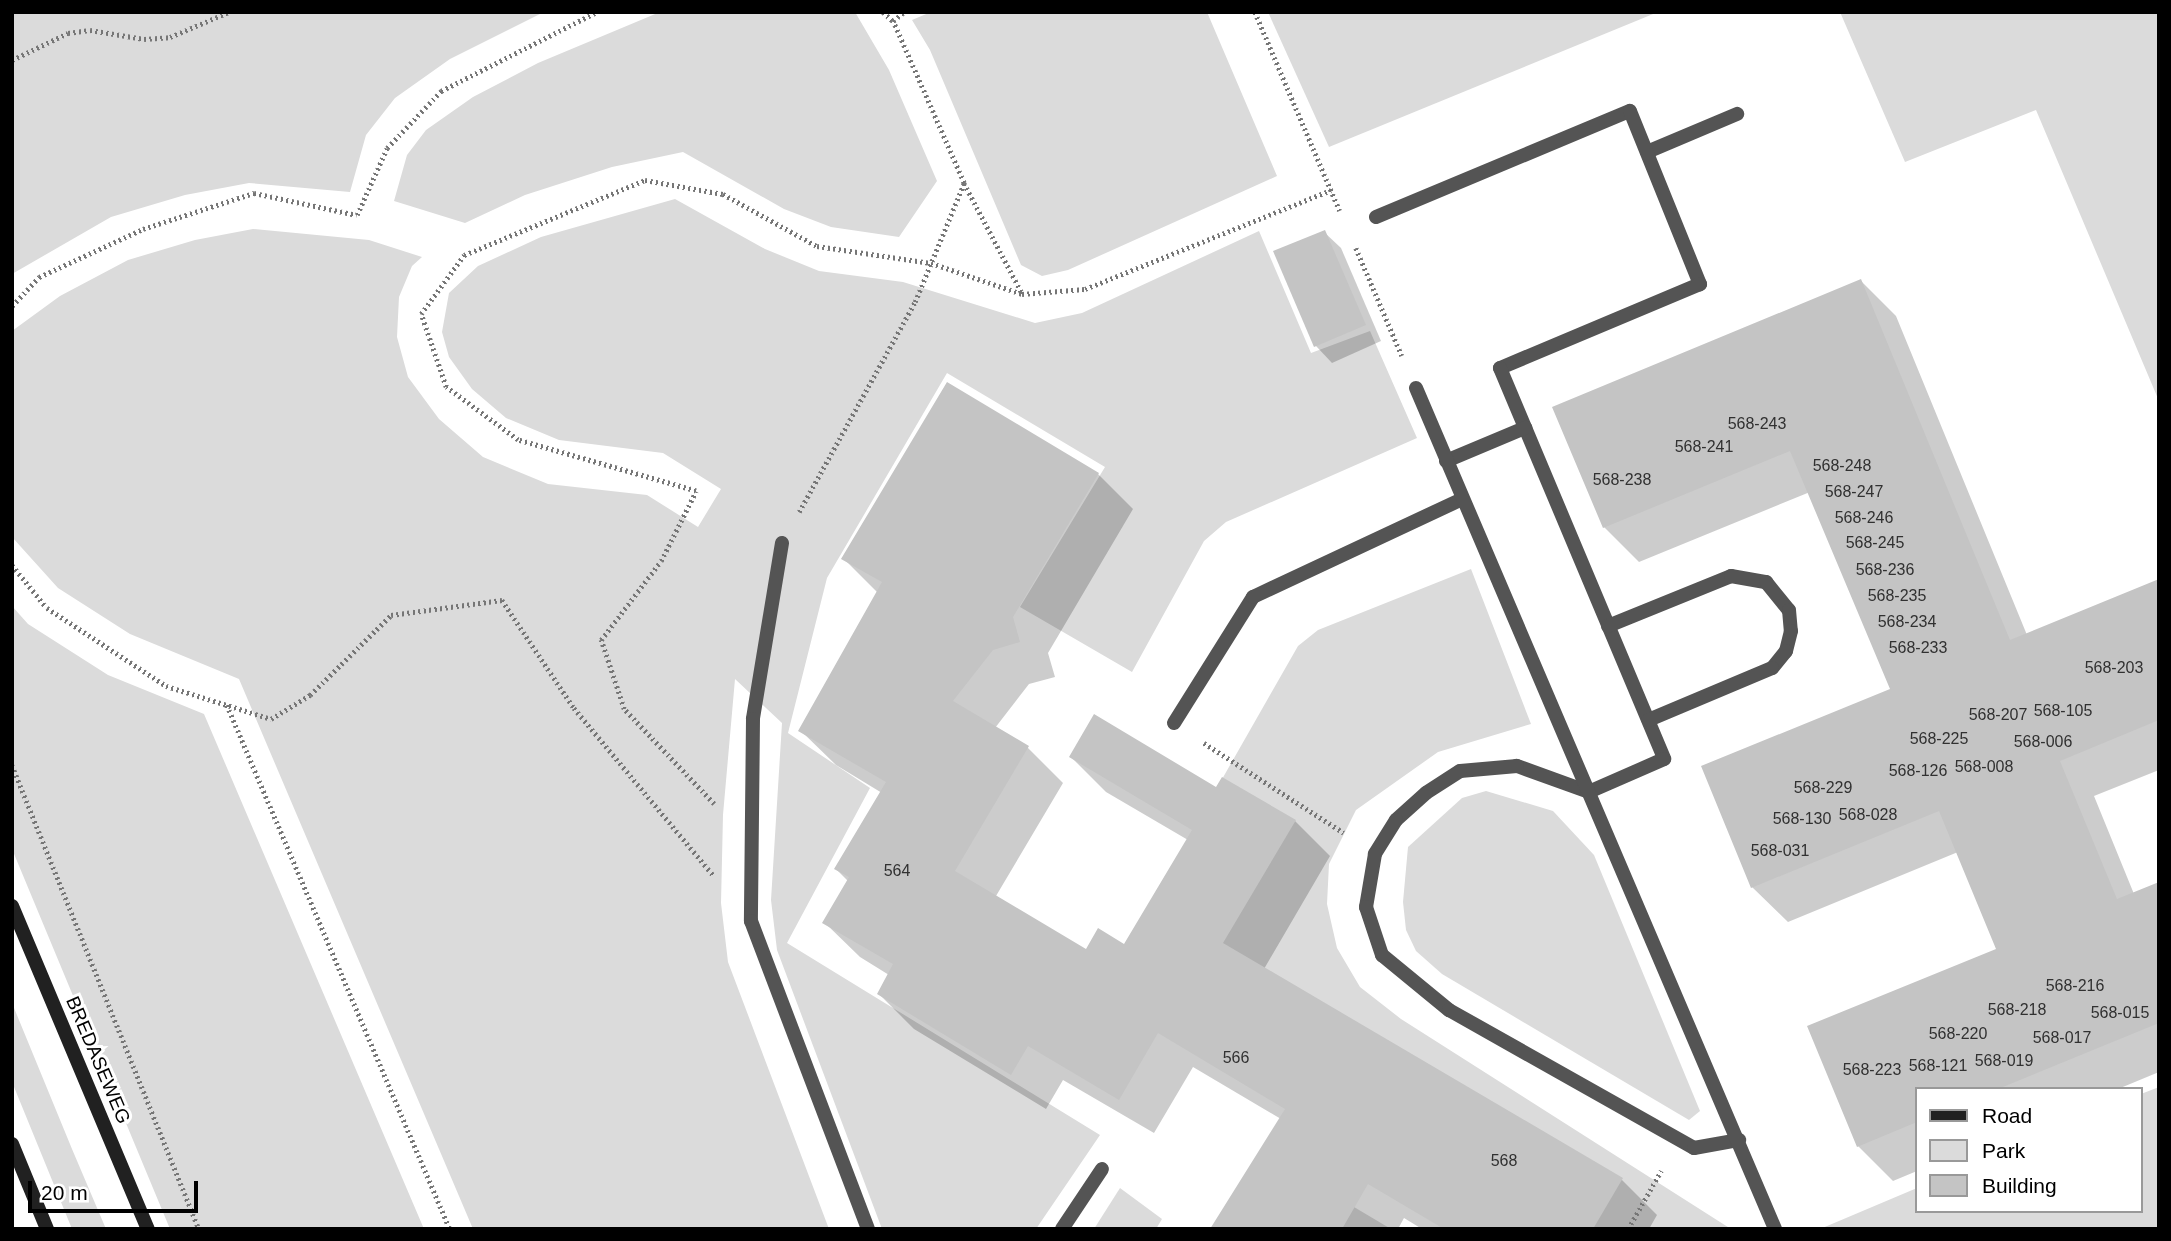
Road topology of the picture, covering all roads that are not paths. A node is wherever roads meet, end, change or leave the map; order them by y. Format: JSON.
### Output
{"nodes":[{"id":1,"x":1737,"y":114,"type":"dead end"},
{"id":2,"x":1647,"y":152,"type":"junction"},
{"id":3,"x":1376,"y":217,"type":"dead end"},
{"id":4,"x":1416,"y":388,"type":"road end"},
{"id":5,"x":1525,"y":428,"type":"junction"},
{"id":6,"x":1447,"y":461,"type":"junction"},
{"id":7,"x":1462,"y":499,"type":"junction"},
{"id":8,"x":782,"y":543,"type":"road end"},
{"id":9,"x":1608,"y":626,"type":"junction"},
{"id":10,"x":1648,"y":720,"type":"junction"},
{"id":11,"x":1174,"y":723,"type":"road end"},
{"id":12,"x":1588,"y":792,"type":"junction"},
{"id":13,"x":12,"y":906,"type":"edge"},
{"id":14,"x":1739,"y":1140,"type":"junction"},
{"id":15,"x":12,"y":1144,"type":"edge"},
{"id":16,"x":1102,"y":1169,"type":"dead end"},
{"id":17,"x":47,"y":1229,"type":"edge"},
{"id":18,"x":148,"y":1229,"type":"edge"},
{"id":19,"x":868,"y":1229,"type":"edge"},
{"id":20,"x":1062,"y":1229,"type":"edge"},
{"id":21,"x":1775,"y":1229,"type":"edge"}],
"edges":[{"from":1,"to":2,"type":"street"},
{"from":2,"to":3,"type":"street"},
{"from":2,"to":5,"type":"street"},
{"from":4,"to":6,"type":"street"},
{"from":5,"to":6,"type":"street"},
{"from":5,"to":9,"type":"street"},
{"from":6,"to":7,"type":"street"},
{"from":7,"to":11,"type":"street"},
{"from":7,"to":12,"type":"street"},
{"from":8,"to":19,"type":"street"},
{"from":9,"to":10,"type":"street"},
{"from":9,"to":10,"type":"street"},
{"from":10,"to":12,"type":"street"},
{"from":12,"to":14,"type":"street"},
{"from":12,"to":14,"type":"street"},
{"from":13,"to":18,"type":"main road","name":"BREDASEWEG"},
{"from":14,"to":21,"type":"street"},
{"from":15,"to":17,"type":"main road"},
{"from":16,"to":20,"type":"street"}]}
